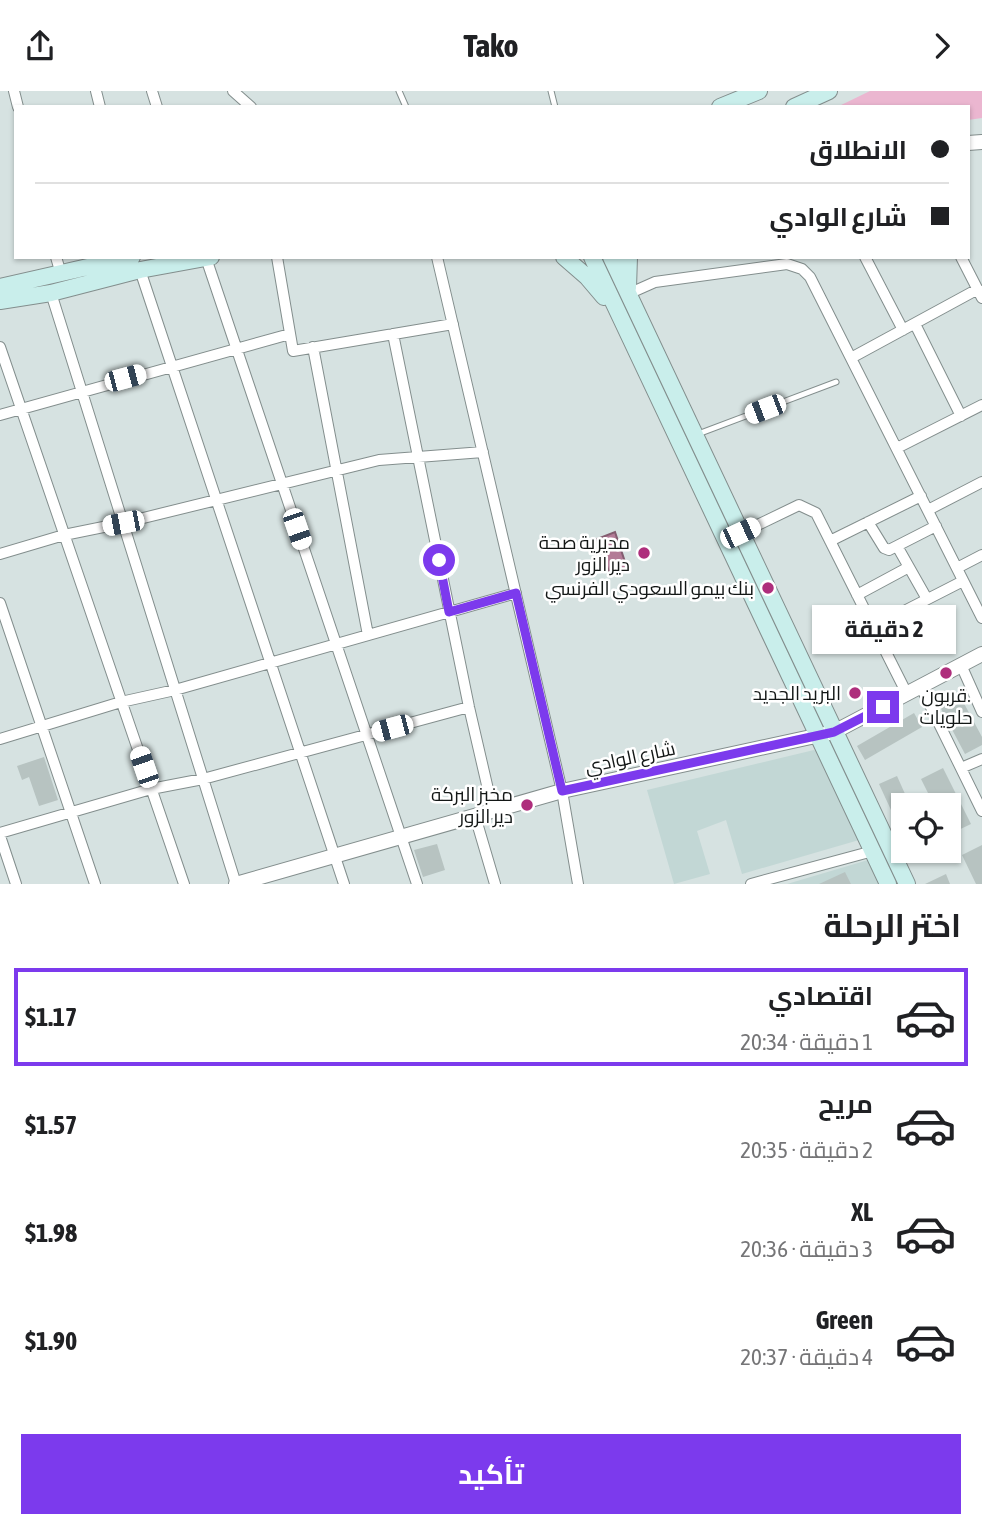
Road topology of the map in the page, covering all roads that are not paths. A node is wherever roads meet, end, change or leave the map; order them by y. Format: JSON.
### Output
{"nodes":[{"id":1,"x":233,"y":91,"type":"edge"},
{"id":2,"x":759,"y":91,"type":"edge"},
{"id":3,"x":829,"y":91,"type":"edge"},
{"id":4,"x":249,"y":105,"type":"edge"},
{"id":5,"x":725,"y":105,"type":"edge"},
{"id":6,"x":798,"y":105,"type":"edge"},
{"id":7,"x":57,"y":259,"type":"edge"},
{"id":8,"x":197,"y":259,"type":"edge"},
{"id":9,"x":209,"y":259,"type":"edge"},
{"id":10,"x":278,"y":259,"type":"edge"},
{"id":11,"x":437,"y":259,"type":"edge"},
{"id":12,"x":566,"y":259,"type":"edge"},
{"id":13,"x":593,"y":259,"type":"edge"},
{"id":14,"x":612,"y":259,"type":"edge"},
{"id":15,"x":629,"y":259,"type":"edge"},
{"id":16,"x":866,"y":259,"type":"edge"},
{"id":17,"x":962,"y":259,"type":"edge"},
{"id":18,"x":136,"y":264,"type":"edge"},
{"id":19,"x":61,"y":274,"type":"junction"},
{"id":20,"x":0,"y":288,"type":"edge"},
{"id":21,"x":51,"y":293,"type":"junction"},
{"id":22,"x":628,"y":294,"type":"junction"},
{"id":23,"x":980,"y":294,"type":"edge"},
{"id":24,"x":0,"y":301,"type":"edge"},
{"id":25,"x":621,"y":318,"type":"junction"},
{"id":26,"x":453,"y":324,"type":"junction"},
{"id":27,"x":915,"y":324,"type":"junction"},
{"id":28,"x":903,"y":330,"type":"junction"},
{"id":29,"x":290,"y":334,"type":"junction"},
{"id":30,"x":393,"y":334,"type":"junction"},
{"id":31,"x":0,"y":347,"type":"edge"},
{"id":32,"x":313,"y":347,"type":"junction"},
{"id":33,"x":236,"y":348,"type":"junction"},
{"id":34,"x":851,"y":358,"type":"junction"},
{"id":35,"x":172,"y":365,"type":"junction"},
{"id":36,"x":836,"y":382,"type":"dead end"},
{"id":37,"x":82,"y":391,"type":"junction"},
{"id":38,"x":982,"y":405,"type":"edge"},
{"id":39,"x":21,"y":408,"type":"junction"},
{"id":40,"x":0,"y":415,"type":"edge"},
{"id":41,"x":961,"y":416,"type":"junction"},
{"id":42,"x":695,"y":435,"type":"junction"},
{"id":43,"x":897,"y":448,"type":"junction"},
{"id":44,"x":483,"y":452,"type":"junction"},
{"id":45,"x":418,"y":456,"type":"junction"},
{"id":46,"x":337,"y":470,"type":"junction"},
{"id":47,"x":982,"y":482,"type":"edge"},
{"id":48,"x":282,"y":484,"type":"junction"},
{"id":49,"x":920,"y":496,"type":"junction"},
{"id":50,"x":216,"y":499,"type":"junction"},
{"id":51,"x":928,"y":510,"type":"junction"},
{"id":52,"x":868,"y":522,"type":"junction"},
{"id":53,"x":123,"y":523,"type":"junction"},
{"id":54,"x":936,"y":526,"type":"junction"},
{"id":55,"x":740,"y":533,"type":"junction"},
{"id":56,"x":64,"y":535,"type":"junction"},
{"id":57,"x":830,"y":541,"type":"junction"},
{"id":58,"x":897,"y":546,"type":"junction"},
{"id":59,"x":0,"y":554,"type":"edge"},
{"id":60,"x":982,"y":555,"type":"edge"},
{"id":61,"x":909,"y":567,"type":"junction"},
{"id":62,"x":957,"y":568,"type":"junction"},
{"id":63,"x":963,"y":580,"type":"junction"},
{"id":64,"x":516,"y":593,"type":"junction"},
{"id":65,"x":857,"y":596,"type":"junction"},
{"id":66,"x":927,"y":599,"type":"junction"},
{"id":67,"x":0,"y":603,"type":"edge"},
{"id":68,"x":449,"y":612,"type":"junction"},
{"id":69,"x":982,"y":618,"type":"edge"},
{"id":70,"x":873,"y":627,"type":"junction"},
{"id":71,"x":368,"y":635,"type":"junction"},
{"id":72,"x":336,"y":644,"type":"junction"},
{"id":73,"x":982,"y":654,"type":"edge"},
{"id":74,"x":270,"y":663,"type":"junction"},
{"id":75,"x":961,"y":665,"type":"junction"},
{"id":76,"x":921,"y":687,"type":"junction"},
{"id":77,"x":175,"y":690,"type":"junction"},
{"id":78,"x":907,"y":694,"type":"junction"},
{"id":79,"x":121,"y":702,"type":"junction"},
{"id":80,"x":469,"y":707,"type":"junction"},
{"id":81,"x":982,"y":712,"type":"edge"},
{"id":82,"x":42,"y":727,"type":"junction"},
{"id":83,"x":826,"y":734,"type":"junction"},
{"id":84,"x":366,"y":735,"type":"junction"},
{"id":85,"x":0,"y":739,"type":"edge"},
{"id":86,"x":300,"y":752,"type":"junction"},
{"id":87,"x":982,"y":759,"type":"edge"},
{"id":88,"x":961,"y":768,"type":"junction"},
{"id":89,"x":203,"y":779,"type":"junction"},
{"id":90,"x":151,"y":789,"type":"junction"},
{"id":91,"x":562,"y":791,"type":"junction"},
{"id":92,"x":493,"y":811,"type":"junction"},
{"id":93,"x":982,"y":811,"type":"edge"},
{"id":94,"x":72,"y":814,"type":"junction"},
{"id":95,"x":475,"y":816,"type":"junction"},
{"id":96,"x":0,"y":834,"type":"edge"},
{"id":97,"x":401,"y":837,"type":"junction"},
{"id":98,"x":873,"y":851,"type":"junction"},
{"id":99,"x":335,"y":856,"type":"junction"},
{"id":100,"x":284,"y":877,"type":"edge"},
{"id":101,"x":16,"y":884,"type":"edge"},
{"id":102,"x":95,"y":884,"type":"edge"},
{"id":103,"x":184,"y":884,"type":"edge"},
{"id":104,"x":236,"y":884,"type":"edge"},
{"id":105,"x":344,"y":884,"type":"edge"},
{"id":106,"x":416,"y":884,"type":"edge"},
{"id":107,"x":495,"y":884,"type":"edge"},
{"id":108,"x":579,"y":884,"type":"edge"},
{"id":109,"x":751,"y":884,"type":"edge"},
{"id":110,"x":888,"y":884,"type":"edge"},
{"id":111,"x":907,"y":884,"type":"edge"}],
"edges":[{"from":1,"to":4,"type":"street"},
{"from":2,"to":5,"type":"main road"},
{"from":3,"to":6,"type":"main road"},
{"from":7,"to":19,"type":"street"},
{"from":8,"to":18,"type":"main road"},
{"from":9,"to":33,"type":"street"},
{"from":10,"to":29,"type":"street"},
{"from":11,"to":26,"type":"street"},
{"from":12,"to":25,"type":"main road"},
{"from":13,"to":25,"type":"main road"},
{"from":14,"to":22,"type":"main road"},
{"from":15,"to":22,"type":"main road"},
{"from":16,"to":28,"type":"street"},
{"from":17,"to":23,"type":"street"},
{"from":18,"to":19,"type":"main road"},
{"from":18,"to":21,"type":"main road"},
{"from":18,"to":35,"type":"street"},
{"from":19,"to":20,"type":"main road"},
{"from":21,"to":24,"type":"main road"},
{"from":21,"to":37,"type":"street"},
{"from":22,"to":34,"type":"street"},
{"from":22,"to":42,"type":"main road"},
{"from":23,"to":27,"type":"street"},
{"from":25,"to":83,"type":"main road"},
{"from":26,"to":30,"type":"street"},
{"from":26,"to":44,"type":"street"},
{"from":27,"to":28,"type":"street"},
{"from":27,"to":41,"type":"street"},
{"from":28,"to":34,"type":"street"},
{"from":29,"to":32,"type":"street"},
{"from":29,"to":33,"type":"street"},
{"from":30,"to":32,"type":"street"},
{"from":30,"to":45,"type":"street"},
{"from":31,"to":39,"type":"street"},
{"from":32,"to":46,"type":"street"},
{"from":33,"to":35,"type":"street"},
{"from":33,"to":48,"type":"street"},
{"from":34,"to":43,"type":"street"},
{"from":35,"to":37,"type":"street"},
{"from":35,"to":50,"type":"street"},
{"from":36,"to":42,"type":"lane"},
{"from":37,"to":39,"type":"street"},
{"from":37,"to":53,"type":"street"},
{"from":38,"to":41,"type":"street"},
{"from":39,"to":40,"type":"street"},
{"from":39,"to":56,"type":"street"},
{"from":41,"to":43,"type":"street"},
{"from":42,"to":55,"type":"main road"},
{"from":43,"to":49,"type":"street"},
{"from":44,"to":45,"type":"street"},
{"from":44,"to":64,"type":"street"},
{"from":45,"to":46,"type":"street"},
{"from":45,"to":68,"type":"street"},
{"from":46,"to":48,"type":"street"},
{"from":46,"to":71,"type":"street"},
{"from":47,"to":51,"type":"street"},
{"from":48,"to":50,"type":"street"},
{"from":48,"to":72,"type":"street"},
{"from":49,"to":51,"type":"street"},
{"from":49,"to":52,"type":"street"},
{"from":50,"to":53,"type":"street"},
{"from":50,"to":74,"type":"street"},
{"from":51,"to":54,"type":"street"},
{"from":52,"to":57,"type":"street"},
{"from":52,"to":58,"type":"street"},
{"from":53,"to":56,"type":"street"},
{"from":53,"to":77,"type":"street"},
{"from":54,"to":58,"type":"street"},
{"from":54,"to":62,"type":"street"},
{"from":55,"to":57,"type":"street"},
{"from":55,"to":83,"type":"main road"},
{"from":56,"to":59,"type":"street"},
{"from":56,"to":79,"type":"street"},
{"from":57,"to":65,"type":"street"},
{"from":58,"to":61,"type":"street"},
{"from":60,"to":62,"type":"street"},
{"from":61,"to":65,"type":"street"},
{"from":61,"to":66,"type":"street"},
{"from":62,"to":63,"type":"street"},
{"from":63,"to":66,"type":"street"},
{"from":63,"to":69,"type":"street"},
{"from":64,"to":68,"type":"street"},
{"from":64,"to":91,"type":"street"},
{"from":65,"to":70,"type":"street"},
{"from":66,"to":70,"type":"street"},
{"from":67,"to":82,"type":"street"},
{"from":68,"to":71,"type":"street"},
{"from":68,"to":80,"type":"street"},
{"from":70,"to":78,"type":"street"},
{"from":71,"to":72,"type":"street"},
{"from":72,"to":74,"type":"street"},
{"from":72,"to":84,"type":"street"},
{"from":73,"to":75,"type":"street","name":"شارع الوادي"},
{"from":74,"to":77,"type":"street"},
{"from":74,"to":86,"type":"street"},
{"from":75,"to":76,"type":"street","name":"شارع الوادي"},
{"from":75,"to":81,"type":"street"},
{"from":76,"to":78,"type":"street","name":"شارع الوادي"},
{"from":76,"to":88,"type":"street"},
{"from":77,"to":79,"type":"street"},
{"from":77,"to":89,"type":"street"},
{"from":78,"to":83,"type":"street","name":"شارع الوادي"},
{"from":79,"to":82,"type":"street"},
{"from":79,"to":90,"type":"street"},
{"from":80,"to":84,"type":"street"},
{"from":80,"to":92,"type":"street"},
{"from":82,"to":85,"type":"street"},
{"from":82,"to":94,"type":"street"},
{"from":83,"to":91,"type":"street","name":"شارع الوادي"},
{"from":83,"to":98,"type":"main road"},
{"from":83,"to":111,"type":"main road"},
{"from":84,"to":86,"type":"street"},
{"from":84,"to":97,"type":"street"},
{"from":86,"to":89,"type":"street"},
{"from":86,"to":99,"type":"street"},
{"from":87,"to":88,"type":"street"},
{"from":88,"to":93,"type":"street"},
{"from":89,"to":90,"type":"street"},
{"from":89,"to":104,"type":"street"},
{"from":90,"to":94,"type":"street"},
{"from":90,"to":103,"type":"street"},
{"from":91,"to":92,"type":"street","name":"شارع الوادي"},
{"from":91,"to":108,"type":"street"},
{"from":92,"to":95,"type":"street","name":"شارع الوادي"},
{"from":94,"to":96,"type":"street"},
{"from":94,"to":102,"type":"street"},
{"from":95,"to":97,"type":"street","name":"شارع الوادي"},
{"from":95,"to":107,"type":"street"},
{"from":96,"to":101,"type":"street"},
{"from":97,"to":99,"type":"street","name":"شارع الوادي"},
{"from":97,"to":106,"type":"street"},
{"from":98,"to":109,"type":"street"},
{"from":98,"to":110,"type":"main road"},
{"from":99,"to":100,"type":"street","name":"شارع الوادي"},
{"from":99,"to":105,"type":"street"},
{"from":100,"to":104,"type":"street","name":"شارع الوادي"}]}
